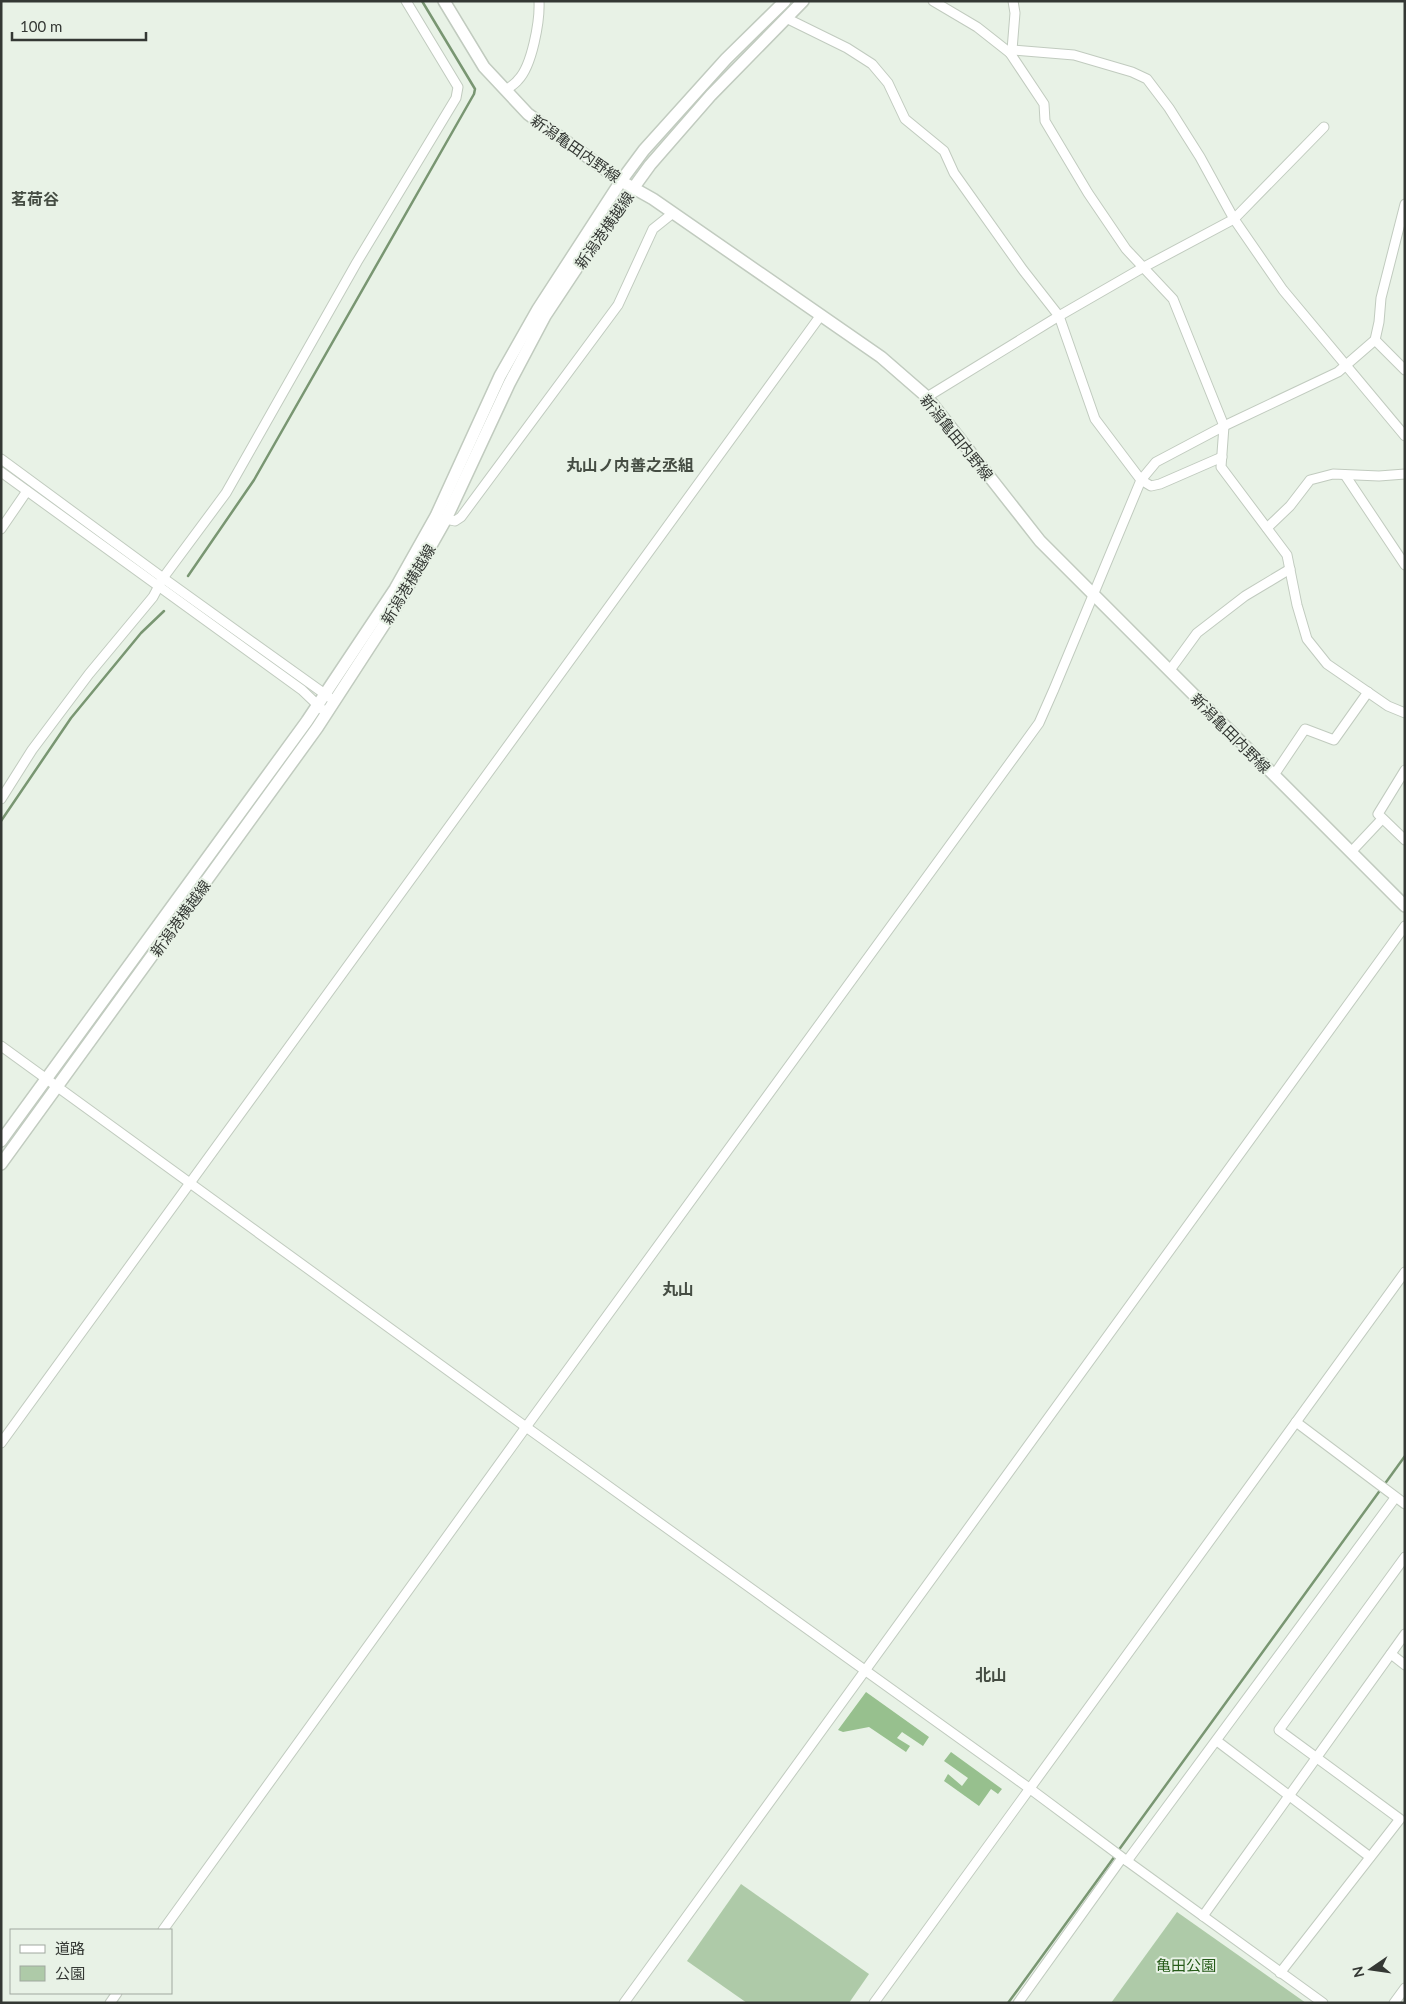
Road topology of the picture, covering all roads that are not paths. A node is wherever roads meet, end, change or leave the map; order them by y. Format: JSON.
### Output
{"nodes":[{"id":1,"x":406,"y":1,"type":"edge"},
{"id":2,"x":444,"y":1,"type":"edge"},
{"id":3,"x":539,"y":1,"type":"edge"},
{"id":4,"x":785,"y":1,"type":"edge"},
{"id":5,"x":803,"y":1,"type":"edge"},
{"id":6,"x":933,"y":1,"type":"edge"},
{"id":7,"x":1013,"y":1,"type":"edge"},
{"id":8,"x":786,"y":18,"type":"junction"},
{"id":9,"x":1011,"y":51,"type":"junction"},
{"id":10,"x":506,"y":90,"type":"junction"},
{"id":11,"x":1324,"y":126,"type":"dead end"},
{"id":12,"x":621,"y":181,"type":"junction"},
{"id":13,"x":634,"y":188,"type":"junction"},
{"id":14,"x":1405,"y":204,"type":"edge"},
{"id":15,"x":673,"y":214,"type":"junction"},
{"id":16,"x":1234,"y":218,"type":"junction"},
{"id":17,"x":1144,"y":267,"type":"junction"},
{"id":18,"x":821,"y":315,"type":"junction"},
{"id":19,"x":1059,"y":316,"type":"junction"},
{"id":20,"x":1375,"y":340,"type":"junction"},
{"id":21,"x":1346,"y":365,"type":"junction"},
{"id":22,"x":1405,"y":370,"type":"edge"},
{"id":23,"x":926,"y":397,"type":"junction"},
{"id":24,"x":1224,"y":426,"type":"junction"},
{"id":25,"x":1405,"y":436,"type":"edge"},
{"id":26,"x":1222,"y":458,"type":"junction"},
{"id":27,"x":1,"y":459,"type":"edge"},
{"id":28,"x":1,"y":472,"type":"edge"},
{"id":29,"x":1405,"y":474,"type":"edge"},
{"id":30,"x":1345,"y":475,"type":"junction"},
{"id":31,"x":1141,"y":480,"type":"junction"},
{"id":32,"x":27,"y":491,"type":"junction"},
{"id":33,"x":446,"y":519,"type":"junction"},
{"id":34,"x":1,"y":528,"type":"edge"},
{"id":35,"x":1267,"y":528,"type":"junction"},
{"id":36,"x":1405,"y":565,"type":"edge"},
{"id":37,"x":1290,"y":569,"type":"junction"},
{"id":38,"x":161,"y":583,"type":"junction"},
{"id":39,"x":1093,"y":593,"type":"junction"},
{"id":40,"x":1170,"y":670,"type":"junction"},
{"id":41,"x":1368,"y":692,"type":"junction"},
{"id":42,"x":324,"y":693,"type":"junction"},
{"id":43,"x":334,"y":700,"type":"junction"},
{"id":44,"x":317,"y":704,"type":"junction"},
{"id":45,"x":326,"y":713,"type":"junction"},
{"id":46,"x":1405,"y":713,"type":"edge"},
{"id":47,"x":1405,"y":770,"type":"edge"},
{"id":48,"x":1274,"y":775,"type":"junction"},
{"id":49,"x":1,"y":799,"type":"edge"},
{"id":50,"x":1382,"y":820,"type":"junction"},
{"id":51,"x":1405,"y":840,"type":"edge"},
{"id":52,"x":1351,"y":852,"type":"junction"},
{"id":53,"x":1402,"y":899,"type":"edge"},
{"id":54,"x":1405,"y":926,"type":"edge"},
{"id":55,"x":1,"y":1046,"type":"edge"},
{"id":56,"x":47,"y":1079,"type":"junction"},
{"id":57,"x":57,"y":1087,"type":"junction"},
{"id":58,"x":1,"y":1141,"type":"edge"},
{"id":59,"x":1,"y":1164,"type":"edge"},
{"id":60,"x":190,"y":1183,"type":"junction"},
{"id":61,"x":1405,"y":1272,"type":"edge"},
{"id":62,"x":1296,"y":1422,"type":"junction"},
{"id":63,"x":526,"y":1427,"type":"junction"},
{"id":64,"x":1,"y":1444,"type":"edge"},
{"id":65,"x":1395,"y":1498,"type":"junction"},
{"id":66,"x":1405,"y":1504,"type":"edge"},
{"id":67,"x":1405,"y":1557,"type":"edge"},
{"id":68,"x":1405,"y":1634,"type":"edge"},
{"id":69,"x":1391,"y":1654,"type":"junction"},
{"id":70,"x":1405,"y":1664,"type":"edge"},
{"id":71,"x":865,"y":1670,"type":"junction"},
{"id":72,"x":1217,"y":1741,"type":"junction"},
{"id":73,"x":1316,"y":1758,"type":"junction"},
{"id":74,"x":1029,"y":1788,"type":"junction"},
{"id":75,"x":1287,"y":1796,"type":"junction"},
{"id":76,"x":1402,"y":1816,"type":"edge"},
{"id":77,"x":1370,"y":1857,"type":"junction"},
{"id":78,"x":1124,"y":1859,"type":"junction"},
{"id":79,"x":1202,"y":1916,"type":"junction"},
{"id":80,"x":164,"y":1929,"type":"edge"},
{"id":81,"x":1280,"y":1973,"type":"junction"},
{"id":82,"x":1405,"y":1988,"type":"edge"},
{"id":83,"x":624,"y":2003,"type":"edge"},
{"id":84,"x":874,"y":2003,"type":"edge"},
{"id":85,"x":1018,"y":2003,"type":"edge"},
{"id":86,"x":1322,"y":2003,"type":"edge"},
{"id":87,"x":1394,"y":2003,"type":"edge"}],
"edges":[{"from":1,"to":38,"type":"street"},
{"from":2,"to":10,"type":"main road","name":"新潟亀田内野線"},
{"from":3,"to":10,"type":"street"},
{"from":4,"to":12,"type":"main road","name":"新潟港横越線"},
{"from":5,"to":8,"type":"main road","name":"新潟港横越線"},
{"from":6,"to":9,"type":"street"},
{"from":7,"to":9,"type":"street"},
{"from":8,"to":13,"type":"main road","name":"新潟港横越線"},
{"from":8,"to":19,"type":"street"},
{"from":9,"to":16,"type":"street"},
{"from":9,"to":17,"type":"street"},
{"from":10,"to":12,"type":"main road","name":"新潟亀田内野線"},
{"from":11,"to":16,"type":"street"},
{"from":12,"to":13,"type":"main road","name":"新潟亀田内野線"},
{"from":12,"to":42,"type":"main road","name":"新潟港横越線"},
{"from":13,"to":15,"type":"main road","name":"新潟亀田内野線"},
{"from":13,"to":33,"type":"main road","name":"新潟港横越線"},
{"from":14,"to":20,"type":"street"},
{"from":15,"to":18,"type":"main road","name":"新潟亀田内野線"},
{"from":15,"to":33,"type":"street"},
{"from":16,"to":17,"type":"street"},
{"from":16,"to":21,"type":"street"},
{"from":17,"to":19,"type":"street"},
{"from":17,"to":24,"type":"street"},
{"from":18,"to":23,"type":"main road","name":"新潟亀田内野線"},
{"from":18,"to":60,"type":"street"},
{"from":19,"to":23,"type":"street"},
{"from":19,"to":31,"type":"street"},
{"from":20,"to":21,"type":"street"},
{"from":20,"to":22,"type":"street"},
{"from":21,"to":24,"type":"street"},
{"from":21,"to":25,"type":"street"},
{"from":23,"to":39,"type":"main road","name":"新潟亀田内野線"},
{"from":24,"to":26,"type":"street"},
{"from":24,"to":31,"type":"street"},
{"from":26,"to":31,"type":"street"},
{"from":26,"to":35,"type":"street"},
{"from":27,"to":38,"type":"street"},
{"from":28,"to":32,"type":"street"},
{"from":29,"to":30,"type":"street"},
{"from":30,"to":35,"type":"street"},
{"from":30,"to":36,"type":"street"},
{"from":31,"to":39,"type":"street"},
{"from":32,"to":34,"type":"street"},
{"from":32,"to":38,"type":"street"},
{"from":33,"to":43,"type":"main road","name":"新潟港横越線"},
{"from":35,"to":37,"type":"street"},
{"from":37,"to":40,"type":"street"},
{"from":37,"to":41,"type":"street"},
{"from":38,"to":42,"type":"street"},
{"from":38,"to":44,"type":"street"},
{"from":38,"to":49,"type":"street"},
{"from":39,"to":40,"type":"main road","name":"新潟亀田内野線"},
{"from":39,"to":63,"type":"street"},
{"from":40,"to":48,"type":"main road","name":"新潟亀田内野線"},
{"from":41,"to":46,"type":"street"},
{"from":41,"to":48,"type":"street"},
{"from":42,"to":43,"type":"street"},
{"from":42,"to":44,"type":"main road","name":"新潟港横越線"},
{"from":43,"to":45,"type":"main road","name":"新潟港横越線"},
{"from":44,"to":45,"type":"street"},
{"from":44,"to":56,"type":"main road","name":"新潟港横越線"},
{"from":45,"to":57,"type":"main road","name":"新潟港横越線"},
{"from":47,"to":50,"type":"street"},
{"from":48,"to":52,"type":"main road","name":"新潟亀田内野線"},
{"from":50,"to":51,"type":"street"},
{"from":50,"to":52,"type":"street"},
{"from":52,"to":53,"type":"main road","name":"新潟亀田内野線"},
{"from":54,"to":71,"type":"street"},
{"from":55,"to":56,"type":"street"},
{"from":56,"to":57,"type":"street"},
{"from":56,"to":58,"type":"main road","name":"新潟港横越線"},
{"from":57,"to":59,"type":"main road","name":"新潟港横越線"},
{"from":57,"to":60,"type":"street"},
{"from":60,"to":63,"type":"street"},
{"from":60,"to":64,"type":"street"},
{"from":61,"to":62,"type":"street"},
{"from":62,"to":65,"type":"street"},
{"from":62,"to":74,"type":"street"},
{"from":63,"to":71,"type":"street"},
{"from":63,"to":80,"type":"street"},
{"from":65,"to":66,"type":"street"},
{"from":65,"to":72,"type":"street"},
{"from":67,"to":73,"type":"street"},
{"from":68,"to":69,"type":"street"},
{"from":69,"to":70,"type":"street"},
{"from":69,"to":73,"type":"street"},
{"from":71,"to":74,"type":"street"},
{"from":71,"to":83,"type":"street"},
{"from":72,"to":75,"type":"street"},
{"from":72,"to":78,"type":"street"},
{"from":73,"to":75,"type":"street"},
{"from":73,"to":76,"type":"street"},
{"from":74,"to":78,"type":"street"},
{"from":74,"to":84,"type":"street"},
{"from":75,"to":77,"type":"street"},
{"from":75,"to":79,"type":"street"},
{"from":76,"to":77,"type":"street"},
{"from":77,"to":81,"type":"street"},
{"from":78,"to":79,"type":"street"},
{"from":78,"to":85,"type":"street"},
{"from":79,"to":81,"type":"street"},
{"from":81,"to":86,"type":"street"},
{"from":82,"to":87,"type":"street"}]}
